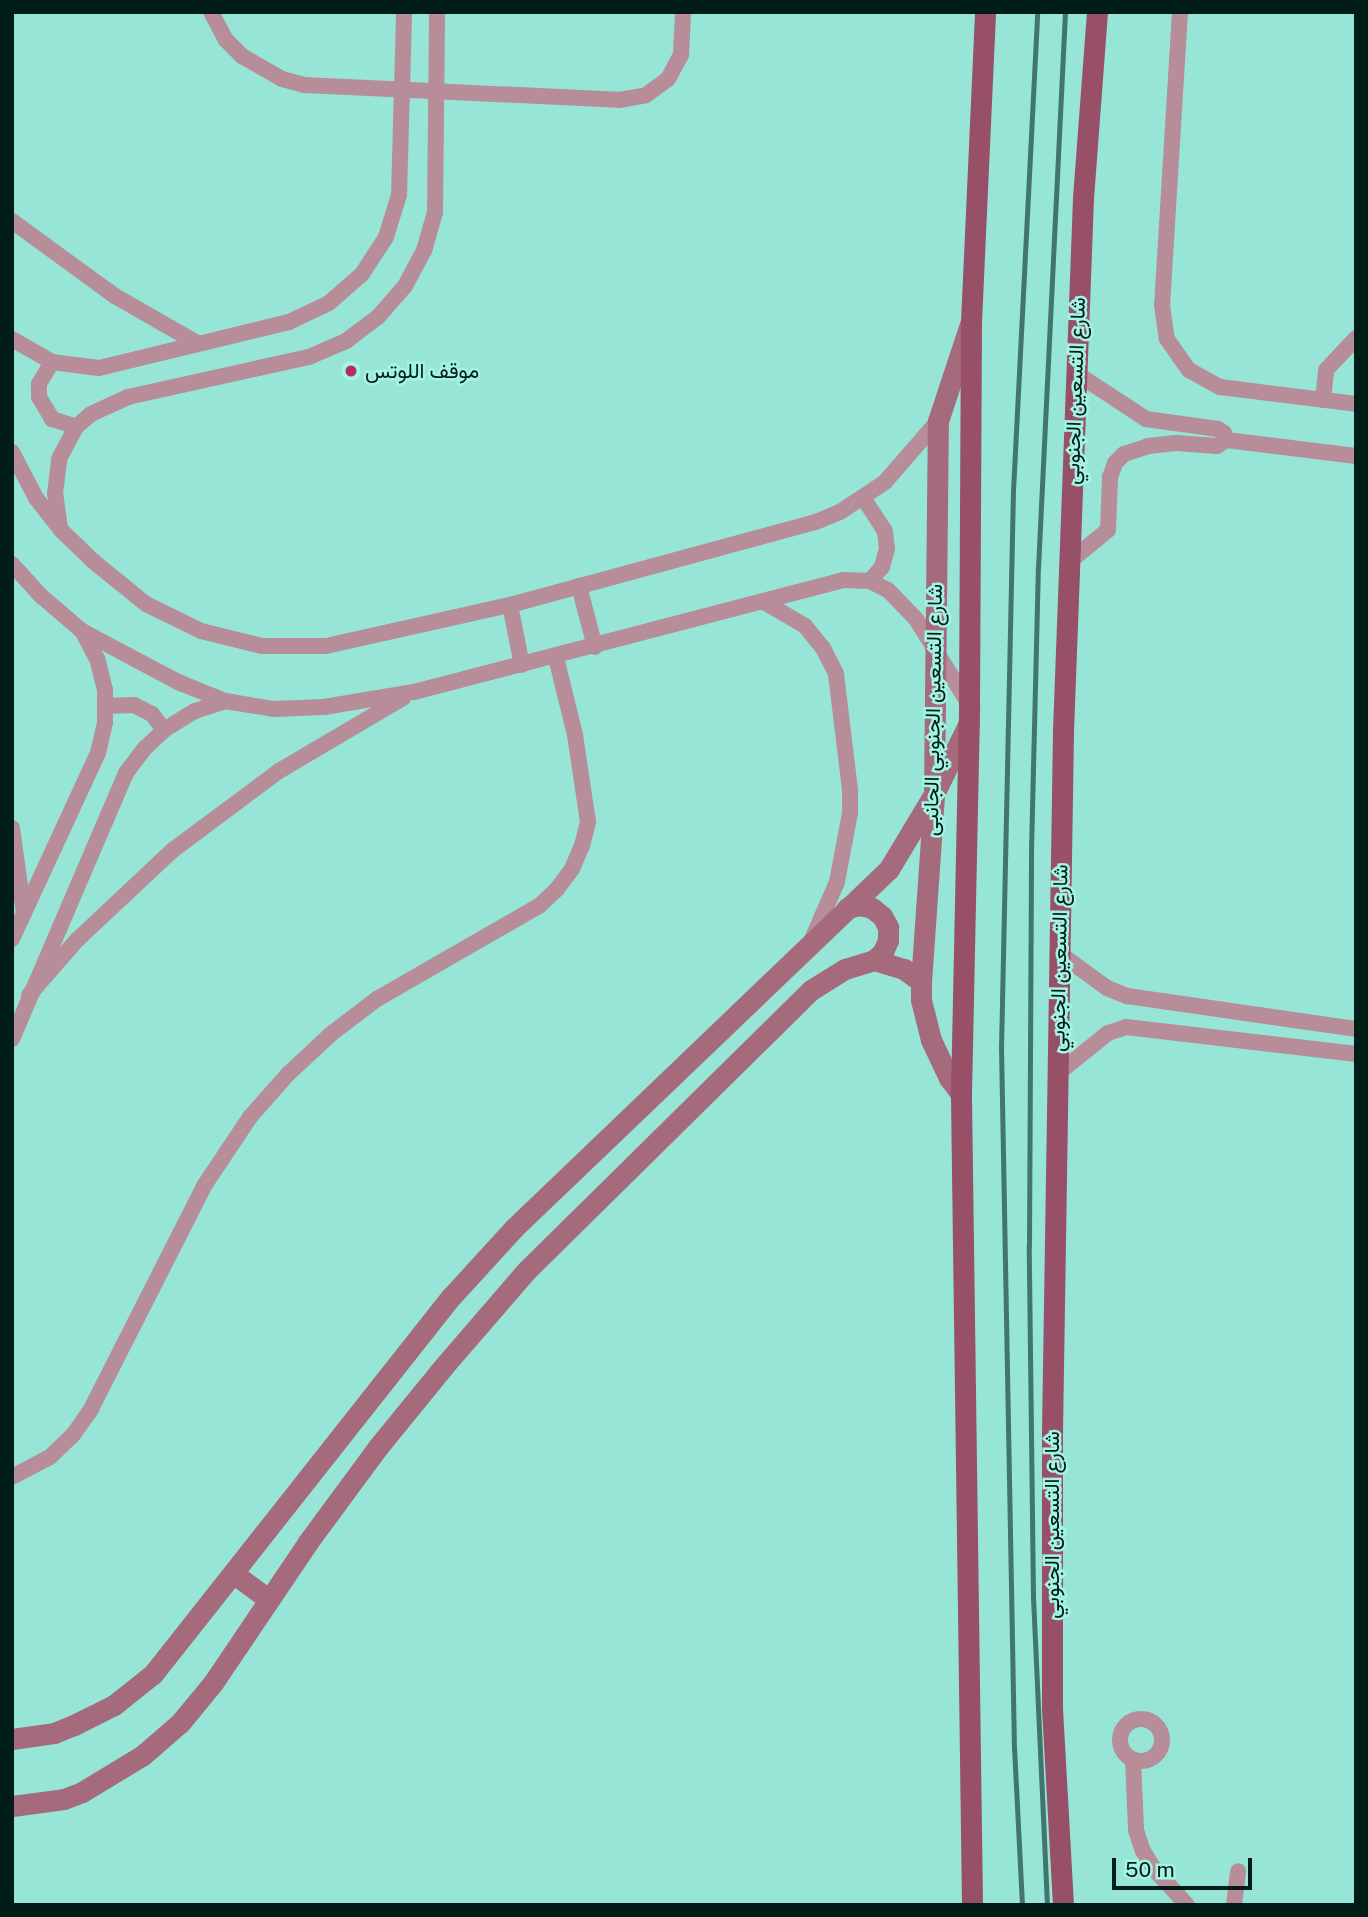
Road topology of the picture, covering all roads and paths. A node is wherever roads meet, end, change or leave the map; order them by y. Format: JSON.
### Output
{"nodes":[{"id":1,"x":211,"y":12,"type":"edge"},
{"id":2,"x":404,"y":12,"type":"edge"},
{"id":3,"x":437,"y":12,"type":"edge"},
{"id":4,"x":683,"y":12,"type":"edge"},
{"id":5,"x":985,"y":12,"type":"edge"},
{"id":6,"x":1097,"y":12,"type":"edge"},
{"id":7,"x":1180,"y":12,"type":"edge"},
{"id":8,"x":401,"y":90,"type":"junction"},
{"id":9,"x":434,"y":90,"type":"junction"},
{"id":10,"x":12,"y":221,"type":"edge"},
{"id":11,"x":971,"y":322,"type":"junction"},
{"id":12,"x":1356,"y":338,"type":"edge"},
{"id":13,"x":12,"y":339,"type":"edge"},
{"id":14,"x":197,"y":344,"type":"junction"},
{"id":15,"x":52,"y":362,"type":"junction"},
{"id":16,"x":1076,"y":373,"type":"junction"},
{"id":17,"x":1323,"y":400,"type":"junction"},
{"id":18,"x":1356,"y":404,"type":"edge"},
{"id":19,"x":938,"y":421,"type":"junction"},
{"id":20,"x":76,"y":427,"type":"junction"},
{"id":21,"x":1226,"y":440,"type":"junction"},
{"id":22,"x":1356,"y":456,"type":"edge"},
{"id":23,"x":14,"y":459,"type":"edge"},
{"id":24,"x":863,"y":499,"type":"junction"},
{"id":25,"x":61,"y":530,"type":"junction"},
{"id":26,"x":1069,"y":562,"type":"junction"},
{"id":27,"x":12,"y":564,"type":"edge"},
{"id":28,"x":870,"y":581,"type":"junction"},
{"id":29,"x":579,"y":586,"type":"junction"},
{"id":30,"x":764,"y":602,"type":"junction"},
{"id":31,"x":510,"y":605,"type":"junction"},
{"id":32,"x":82,"y":631,"type":"junction"},
{"id":33,"x":595,"y":647,"type":"junction"},
{"id":34,"x":935,"y":647,"type":"junction"},
{"id":35,"x":555,"y":657,"type":"junction"},
{"id":36,"x":522,"y":664,"type":"junction"},
{"id":37,"x":414,"y":692,"type":"junction"},
{"id":38,"x":225,"y":701,"type":"junction"},
{"id":39,"x":105,"y":706,"type":"junction"},
{"id":40,"x":969,"y":714,"type":"junction"},
{"id":41,"x":164,"y":730,"type":"junction"},
{"id":42,"x":934,"y":794,"type":"junction"},
{"id":43,"x":12,"y":828,"type":"edge"},
{"id":44,"x":847,"y":908,"type":"junction"},
{"id":45,"x":24,"y":913,"type":"junction"},
{"id":46,"x":12,"y":939,"type":"edge"},
{"id":47,"x":808,"y":945,"type":"junction"},
{"id":48,"x":1059,"y":953,"type":"junction"},
{"id":49,"x":874,"y":960,"type":"junction"},
{"id":50,"x":921,"y":982,"type":"junction"},
{"id":51,"x":29,"y":995,"type":"junction"},
{"id":52,"x":1356,"y":1028,"type":"edge"},
{"id":53,"x":12,"y":1039,"type":"edge"},
{"id":54,"x":1356,"y":1054,"type":"edge"},
{"id":55,"x":1057,"y":1074,"type":"junction"},
{"id":56,"x":961,"y":1094,"type":"junction"},
{"id":57,"x":12,"y":1477,"type":"edge"},
{"id":58,"x":233,"y":1573,"type":"junction"},
{"id":59,"x":268,"y":1600,"type":"junction"},
{"id":60,"x":12,"y":1739,"type":"edge"},
{"id":61,"x":1133,"y":1760,"type":"dead end"},
{"id":62,"x":12,"y":1806,"type":"edge"},
{"id":63,"x":1238,"y":1871,"type":"dead end"},
{"id":64,"x":972,"y":1905,"type":"edge"},
{"id":65,"x":1063,"y":1905,"type":"edge"},
{"id":66,"x":1187,"y":1905,"type":"edge"},
{"id":67,"x":1234,"y":1905,"type":"edge"}],
"edges":[{"from":1,"to":8,"type":"street"},
{"from":2,"to":8,"type":"street"},
{"from":3,"to":9,"type":"street"},
{"from":4,"to":9,"type":"street"},
{"from":5,"to":11,"type":"main road"},
{"from":6,"to":16,"type":"main road","name":"شارع التسعين الجنوبي"},
{"from":7,"to":17,"type":"street"},
{"from":8,"to":9,"type":"street"},
{"from":8,"to":14,"type":"street"},
{"from":9,"to":20,"type":"street"},
{"from":10,"to":14,"type":"street"},
{"from":11,"to":19,"type":"street","name":"شارع التسعين الجنوبي الجانبى"},
{"from":11,"to":40,"type":"main road"},
{"from":12,"to":17,"type":"street"},
{"from":13,"to":15,"type":"street"},
{"from":14,"to":15,"type":"street"},
{"from":15,"to":20,"type":"street"},
{"from":16,"to":21,"type":"street"},
{"from":16,"to":26,"type":"main road","name":"شارع التسعين الجنوبي"},
{"from":17,"to":18,"type":"street"},
{"from":19,"to":24,"type":"street"},
{"from":19,"to":34,"type":"street","name":"شارع التسعين الجنوبي الجانبى"},
{"from":20,"to":25,"type":"street"},
{"from":21,"to":22,"type":"street"},
{"from":21,"to":26,"type":"street"},
{"from":23,"to":25,"type":"street"},
{"from":24,"to":28,"type":"street"},
{"from":24,"to":29,"type":"street"},
{"from":25,"to":31,"type":"street"},
{"from":26,"to":48,"type":"main road","name":"شارع التسعين الجنوبي"},
{"from":27,"to":32,"type":"street"},
{"from":28,"to":30,"type":"street"},
{"from":28,"to":34,"type":"street"},
{"from":29,"to":31,"type":"street"},
{"from":29,"to":33,"type":"street"},
{"from":30,"to":33,"type":"street"},
{"from":30,"to":47,"type":"street"},
{"from":31,"to":36,"type":"street"},
{"from":32,"to":38,"type":"street"},
{"from":32,"to":39,"type":"street"},
{"from":33,"to":35,"type":"street"},
{"from":34,"to":40,"type":"street"},
{"from":34,"to":42,"type":"street","name":"شارع التسعين الجنوبي الجانبى"},
{"from":35,"to":36,"type":"street"},
{"from":35,"to":57,"type":"street"},
{"from":36,"to":37,"type":"street"},
{"from":37,"to":38,"type":"street"},
{"from":37,"to":51,"type":"street"},
{"from":38,"to":41,"type":"street"},
{"from":39,"to":41,"type":"street"},
{"from":39,"to":45,"type":"street"},
{"from":40,"to":42,"type":"street"},
{"from":40,"to":56,"type":"main road"},
{"from":41,"to":51,"type":"street"},
{"from":42,"to":44,"type":"street"},
{"from":42,"to":50,"type":"street","name":"شارع التسعين الجنوبي الجانبى"},
{"from":43,"to":45,"type":"street"},
{"from":44,"to":47,"type":"street"},
{"from":44,"to":49,"type":"street"},
{"from":45,"to":46,"type":"street"},
{"from":47,"to":58,"type":"street"},
{"from":48,"to":52,"type":"street"},
{"from":48,"to":55,"type":"main road","name":"شارع التسعين الجنوبي"},
{"from":49,"to":50,"type":"street"},
{"from":49,"to":59,"type":"street"},
{"from":50,"to":56,"type":"street","name":"شارع التسعين الجنوبي الجانبى"},
{"from":51,"to":53,"type":"street"},
{"from":54,"to":55,"type":"street"},
{"from":55,"to":65,"type":"main road","name":"شارع التسعين الجنوبي"},
{"from":56,"to":64,"type":"main road"},
{"from":58,"to":59,"type":"street"},
{"from":58,"to":60,"type":"street"},
{"from":59,"to":62,"type":"street"},
{"from":61,"to":66,"type":"street"},
{"from":63,"to":67,"type":"street"}]}
